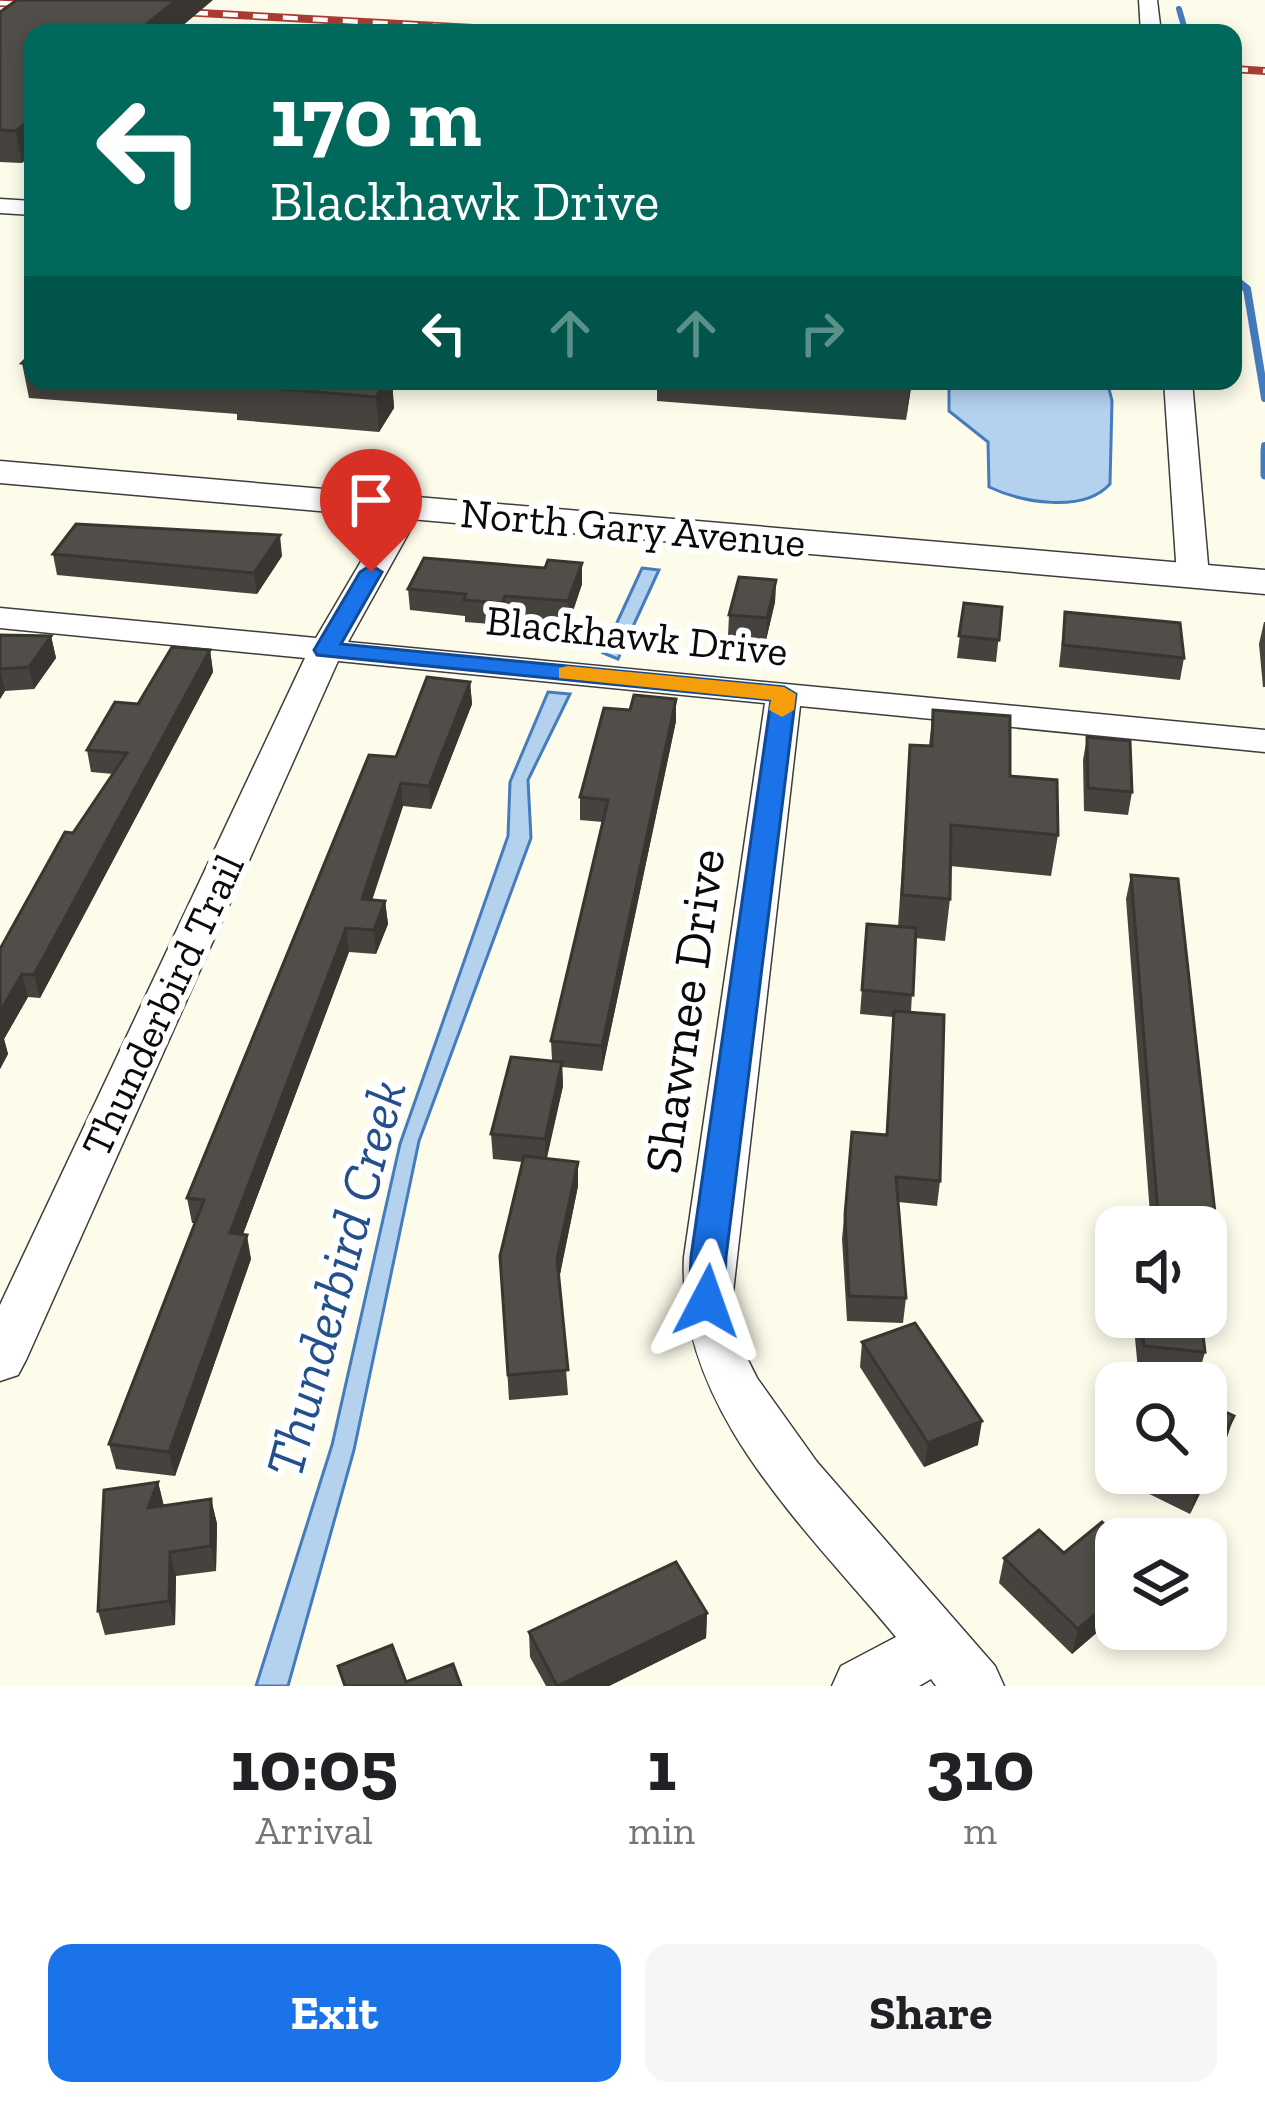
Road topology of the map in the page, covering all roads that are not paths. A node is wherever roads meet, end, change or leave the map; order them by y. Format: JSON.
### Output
{"nodes":[{"id":1,"x":1179,"y":390,"type":"edge"},
{"id":2,"x":0,"y":472,"type":"edge"},
{"id":3,"x":408,"y":507,"type":"junction"},
{"id":4,"x":1193,"y":576,"type":"junction"},
{"id":5,"x":1265,"y":582,"type":"edge"},
{"id":6,"x":0,"y":618,"type":"edge"},
{"id":7,"x":326,"y":650,"type":"junction"},
{"id":8,"x":784,"y":694,"type":"junction"},
{"id":9,"x":1263,"y":750,"type":"edge"},
{"id":10,"x":0,"y":1360,"type":"edge"},
{"id":11,"x":956,"y":1666,"type":"edge"},
{"id":12,"x":862,"y":1686,"type":"edge"}],
"edges":[{"from":1,"to":4,"type":"street"},
{"from":2,"to":3,"type":"street","name":"North Gary Avenue"},
{"from":3,"to":4,"type":"street","name":"North Gary Avenue"},
{"from":3,"to":7,"type":"street","name":"Thunderbird Trail"},
{"from":4,"to":5,"type":"street","name":"North Gary Avenue"},
{"from":6,"to":7,"type":"street","name":"Blackhawk Drive"},
{"from":7,"to":8,"type":"street","name":"Blackhawk Drive"},
{"from":7,"to":10,"type":"street","name":"Thunderbird Trail"},
{"from":8,"to":9,"type":"street","name":"Blackhawk Drive"},
{"from":8,"to":11,"type":"street","name":"Shawnee Drive"},
{"from":11,"to":12,"type":"street"}]}
